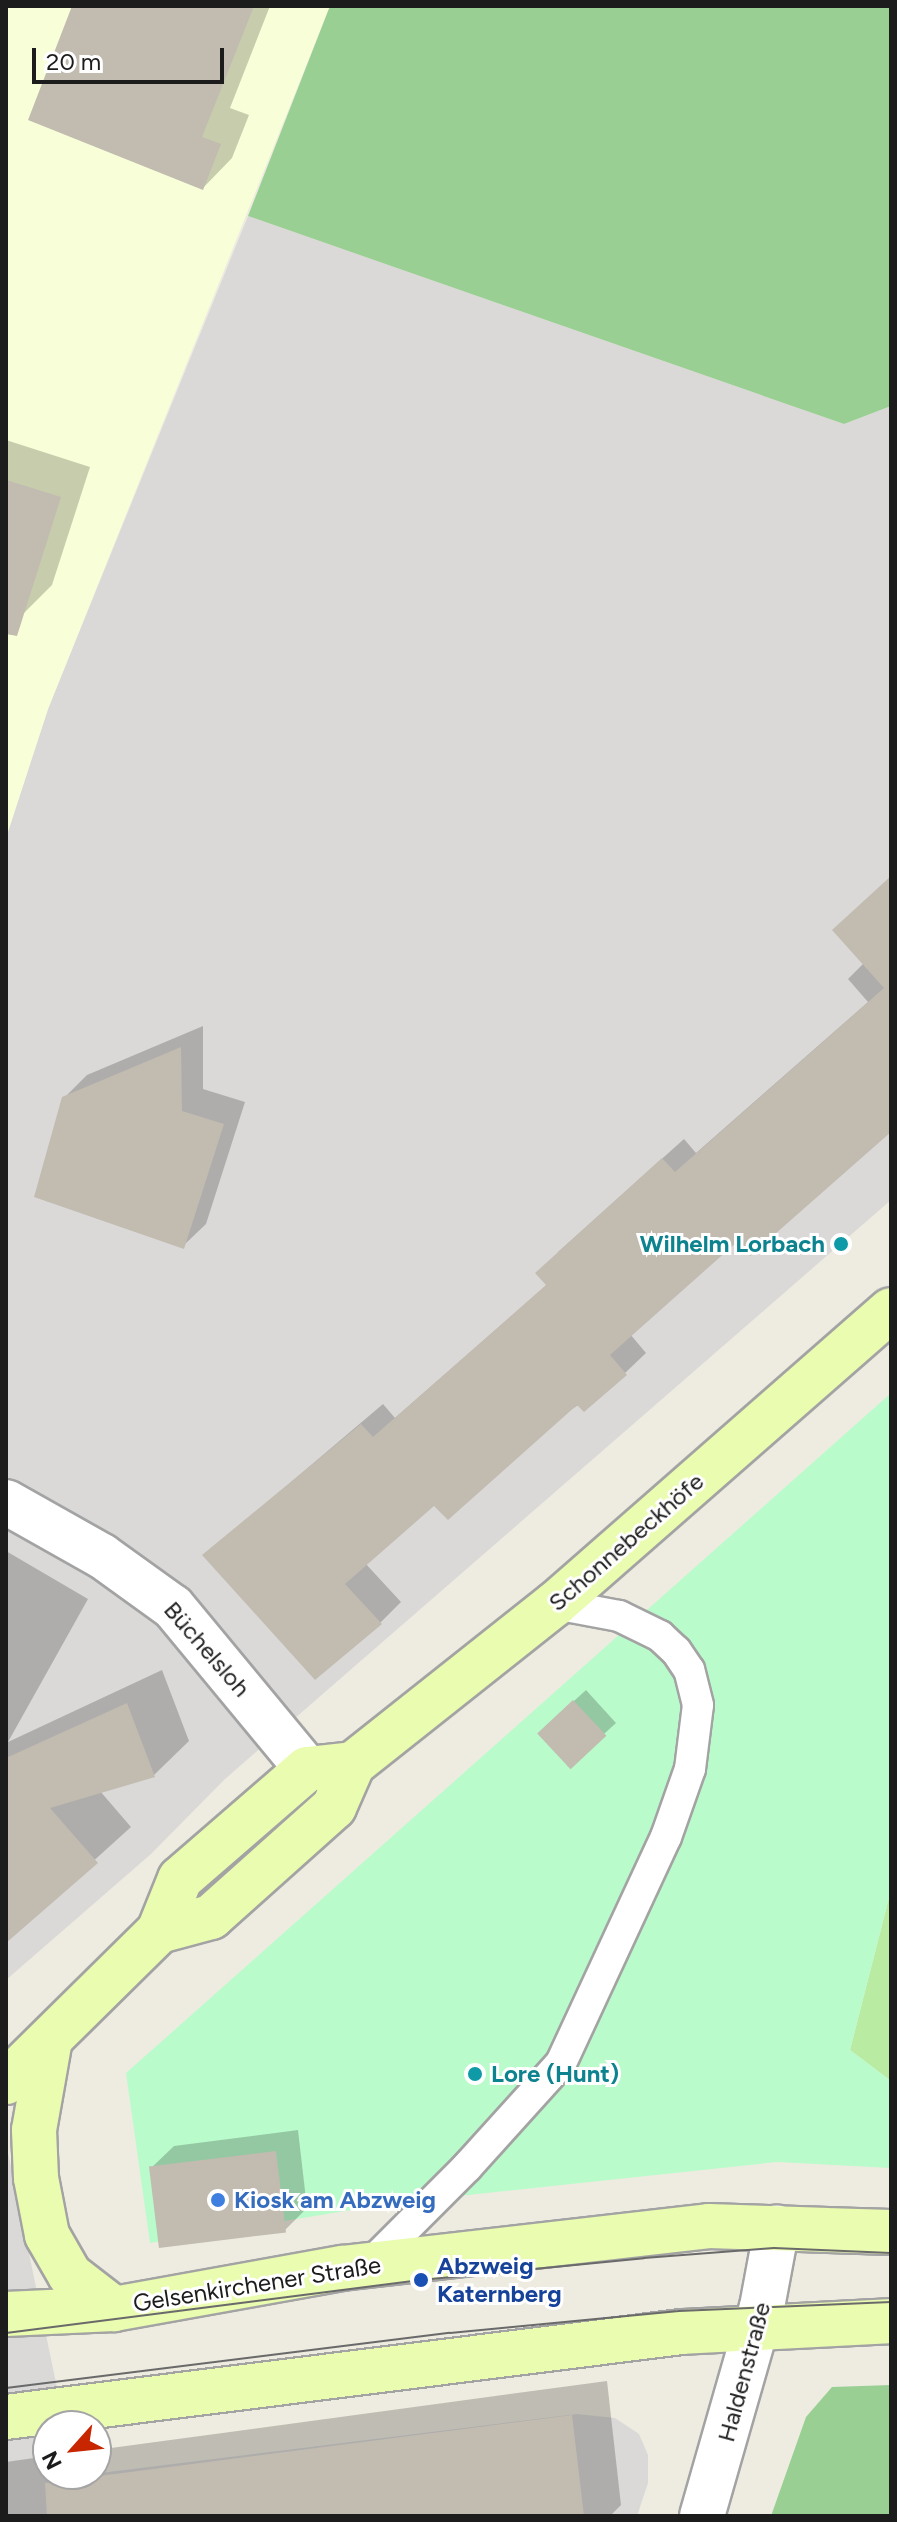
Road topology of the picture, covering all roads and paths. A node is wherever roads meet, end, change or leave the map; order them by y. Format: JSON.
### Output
{"nodes":[{"id":1,"x":891,"y":1310,"type":"edge"},
{"id":2,"x":6,"y":1502,"type":"edge"},
{"id":3,"x":555,"y":1604,"type":"junction"},
{"id":4,"x":353,"y":1764,"type":"junction"},
{"id":5,"x":307,"y":1769,"type":"junction"},
{"id":6,"x":159,"y":1931,"type":"junction"},
{"id":7,"x":49,"y":2045,"type":"junction"},
{"id":8,"x":6,"y":2082,"type":"edge"},
{"id":9,"x":777,"y":2227,"type":"junction"},
{"id":10,"x":891,"y":2232,"type":"edge"},
{"id":11,"x":369,"y":2265,"type":"junction"},
{"id":12,"x":114,"y":2309,"type":"junction"},
{"id":13,"x":6,"y":2314,"type":"edge"},
{"id":14,"x":891,"y":2321,"type":"edge"},
{"id":15,"x":756,"y":2326,"type":"junction"},
{"id":16,"x":6,"y":2417,"type":"edge"},
{"id":17,"x":702,"y":2516,"type":"edge"}],
"edges":[{"from":1,"to":3,"type":"main road","name":"Schonnebeckhöfe"},
{"from":2,"to":5,"type":"street","name":"Büchelsloh"},
{"from":3,"to":4,"type":"main road","name":"Schonnebeckhöfe"},
{"from":3,"to":11,"type":"lane"},
{"from":4,"to":5,"type":"main road"},
{"from":4,"to":6,"type":"main road","name":"Schonnebeckhöfe"},
{"from":5,"to":6,"type":"main road"},
{"from":6,"to":7,"type":"main road"},
{"from":7,"to":8,"type":"main road"},
{"from":7,"to":12,"type":"main road"},
{"from":9,"to":10,"type":"main road","name":"Gelsenkirchener Straße"},
{"from":9,"to":11,"type":"main road","name":"Gelsenkirchener Straße"},
{"from":9,"to":15,"type":"street","name":"Haldenstraße"},
{"from":11,"to":12,"type":"main road","name":"Gelsenkirchener Straße"},
{"from":12,"to":13,"type":"main road","name":"Gelsenkirchener Straße"},
{"from":14,"to":15,"type":"main road"},
{"from":15,"to":16,"type":"main road"},
{"from":15,"to":17,"type":"street","name":"Haldenstraße"}]}
